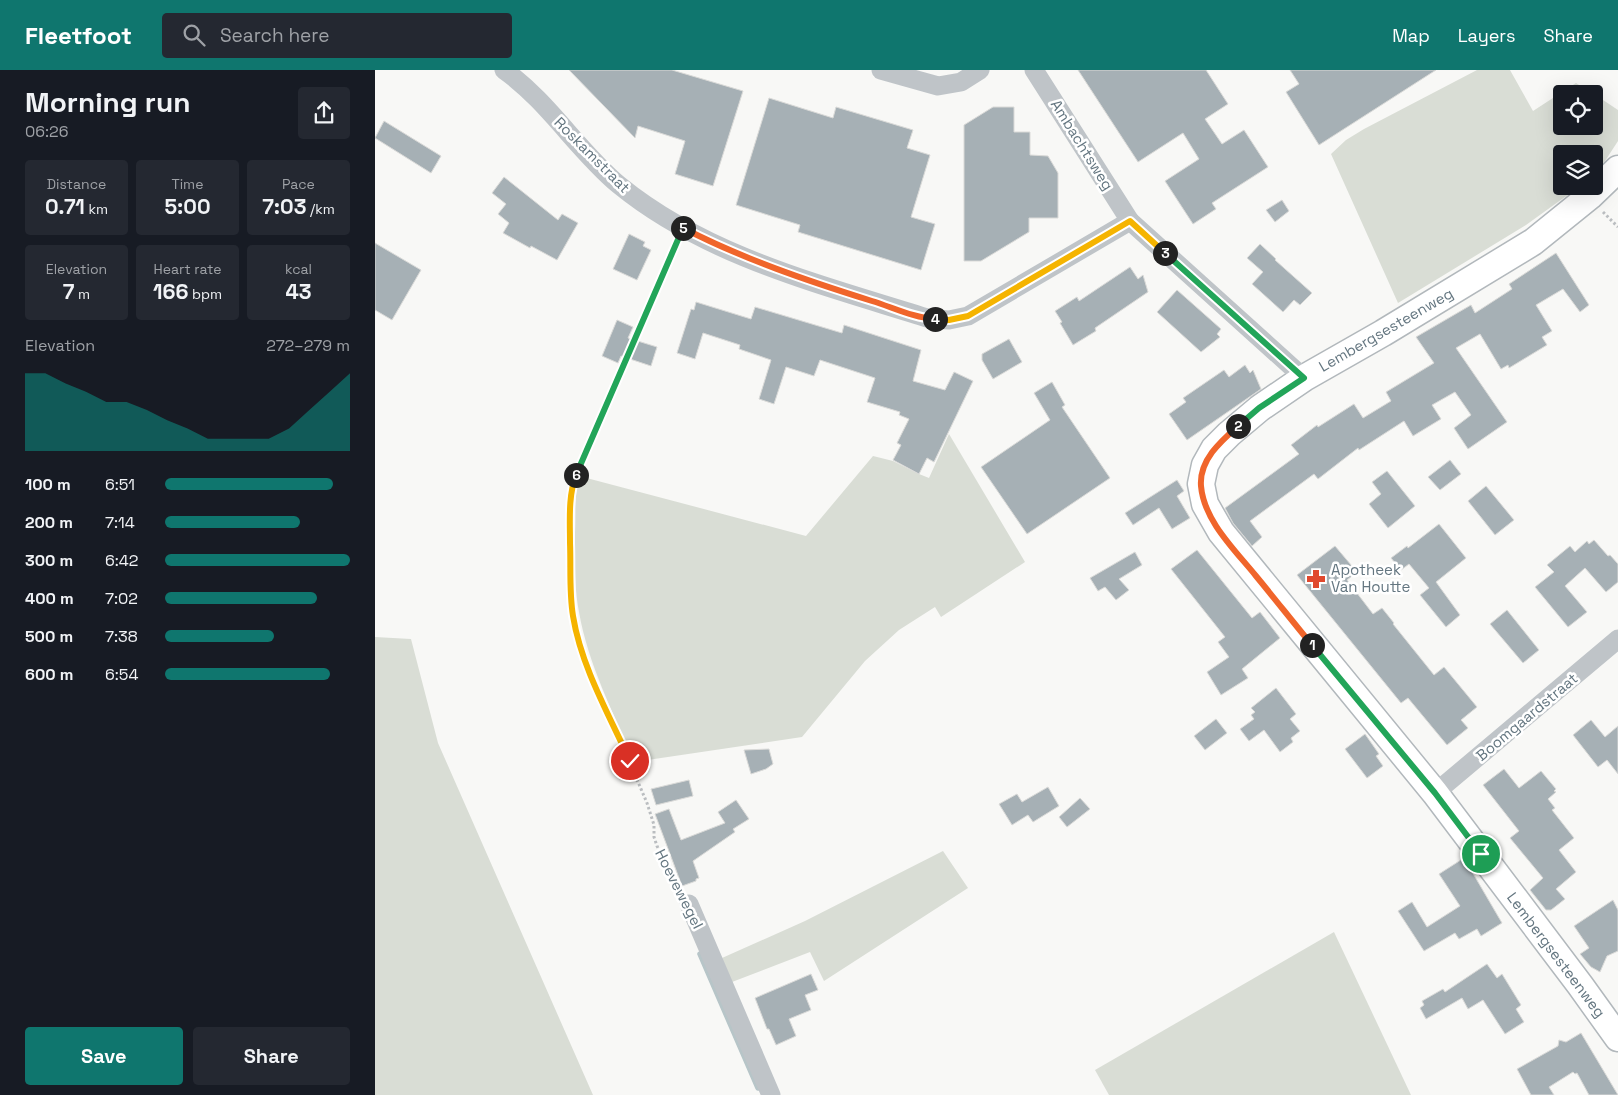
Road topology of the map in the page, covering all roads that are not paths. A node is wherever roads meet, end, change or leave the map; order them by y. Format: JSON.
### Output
{"nodes":[{"id":1,"x":504,"y":70,"type":"edge"},
{"id":2,"x":881,"y":70,"type":"edge"},
{"id":3,"x":980,"y":70,"type":"edge"},
{"id":4,"x":1034,"y":70,"type":"edge"},
{"id":5,"x":1618,"y":170,"type":"edge"},
{"id":6,"x":1130,"y":221,"type":"junction"},
{"id":7,"x":1304,"y":378,"type":"junction"},
{"id":8,"x":1618,"y":639,"type":"edge"},
{"id":9,"x":1435,"y":793,"type":"junction"},
{"id":10,"x":689,"y":904,"type":"road end"},
{"id":11,"x":1618,"y":1038,"type":"edge"},
{"id":12,"x":771,"y":1095,"type":"edge"}],
"edges":[{"from":1,"to":6,"type":"street","name":"Roskamstraat"},
{"from":2,"to":3,"type":"street"},
{"from":4,"to":6,"type":"street","name":"Ambachtsweg"},
{"from":5,"to":7,"type":"street","name":"Lembergsesteenweg"},
{"from":6,"to":7,"type":"street"},
{"from":7,"to":9,"type":"street","name":"Lembergsesteenweg"},
{"from":8,"to":9,"type":"street","name":"Boomgaardstraat"},
{"from":9,"to":11,"type":"street","name":"Lembergsesteenweg"},
{"from":10,"to":12,"type":"street","name":"Hoevewegel"}]}
